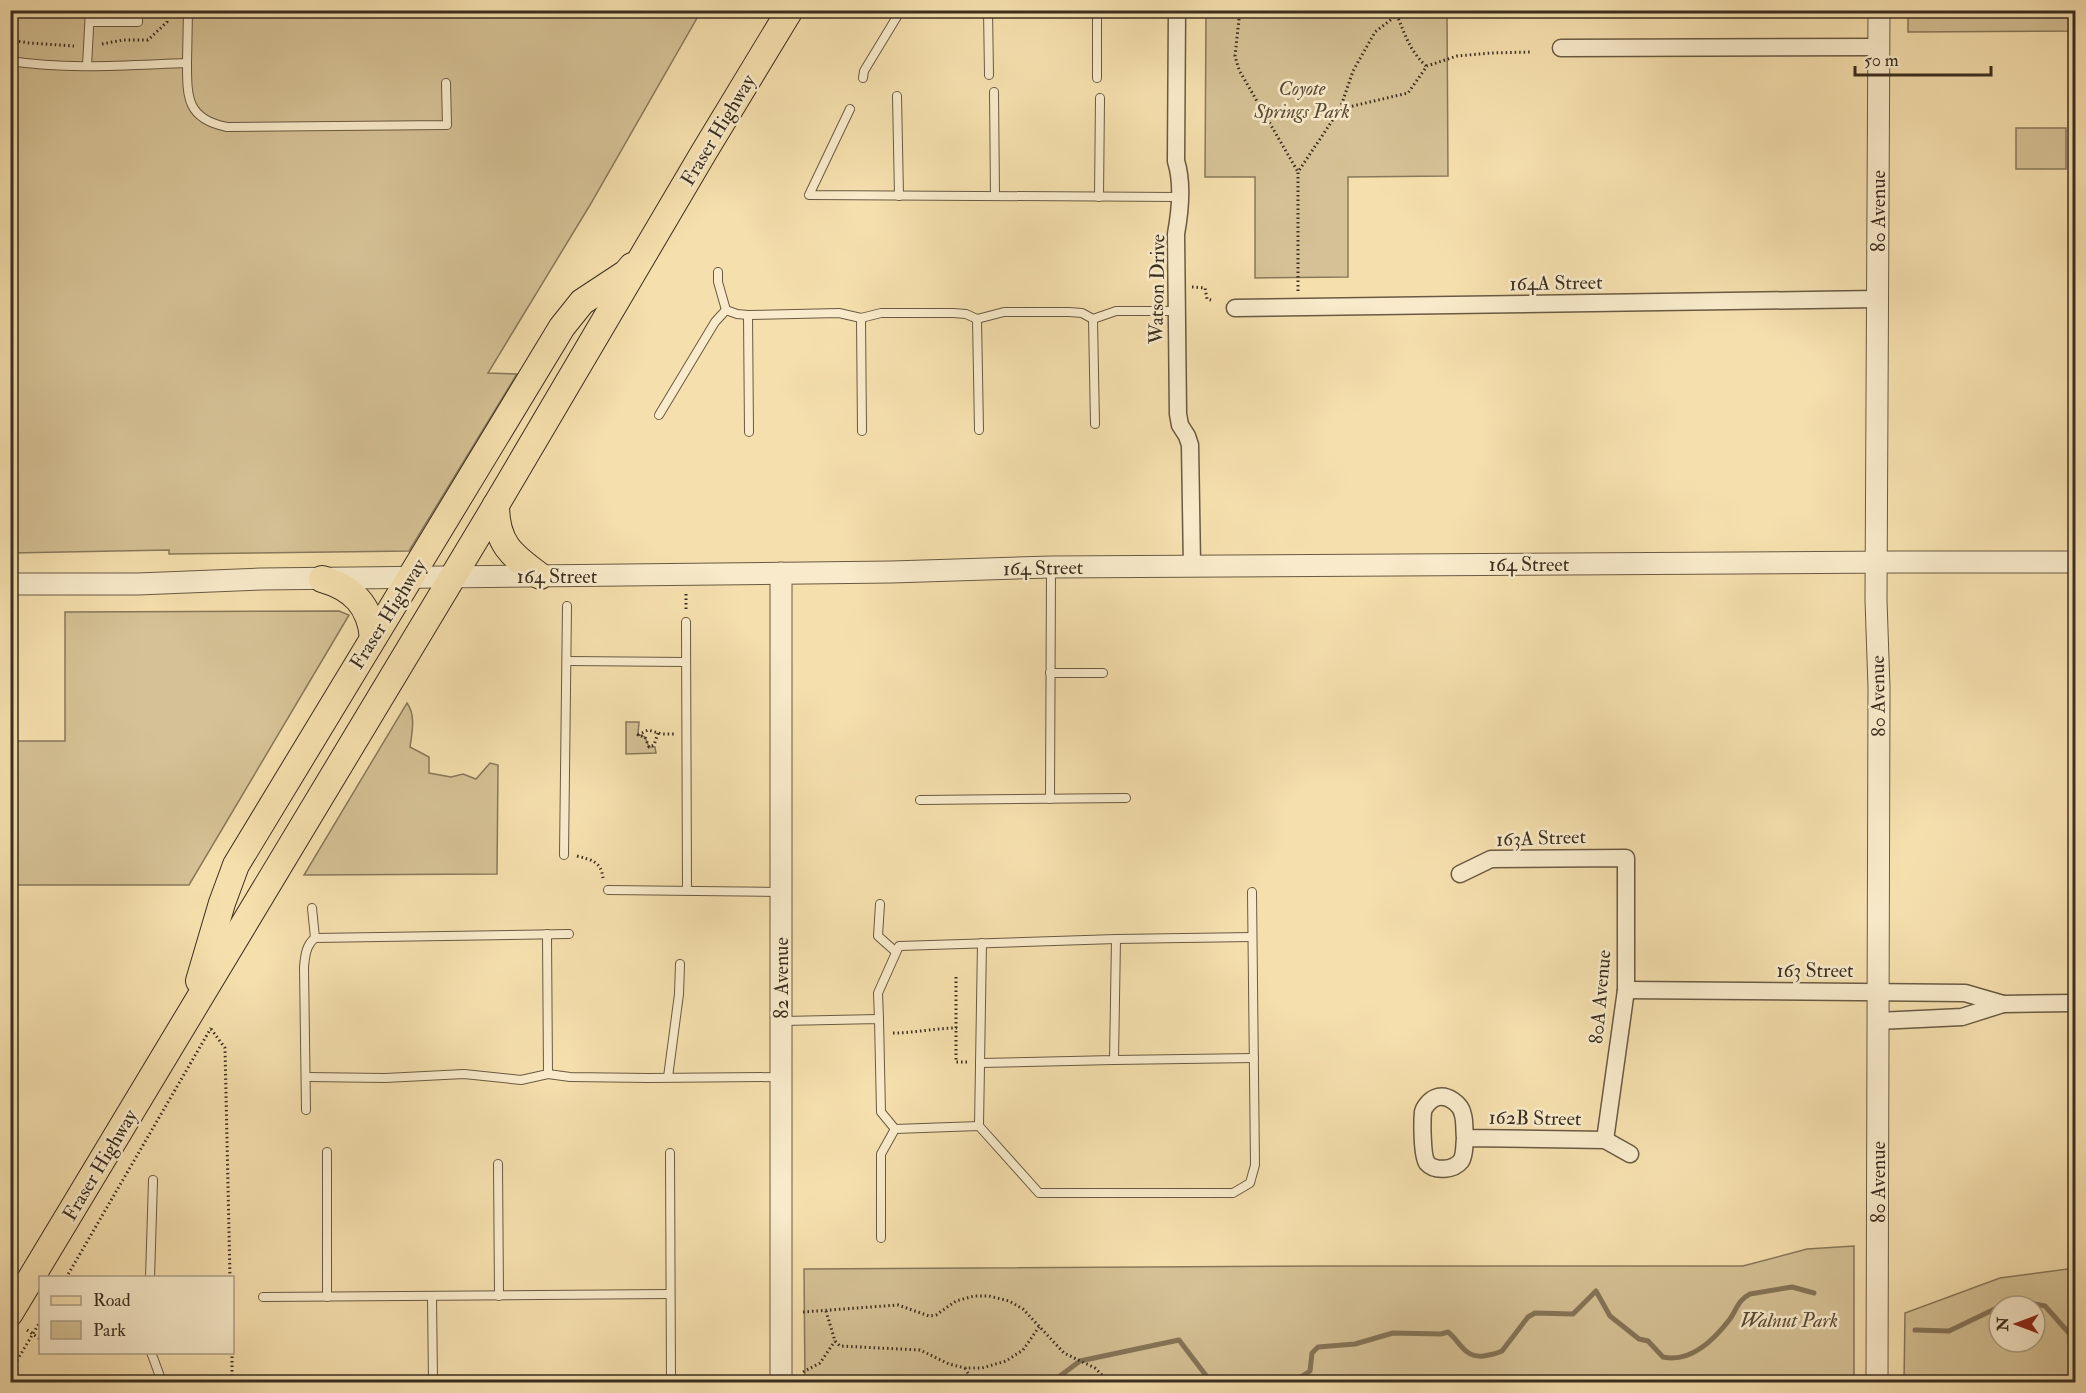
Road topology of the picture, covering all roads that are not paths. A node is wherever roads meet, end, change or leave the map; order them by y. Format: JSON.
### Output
{"nodes":[{"id":1,"x":90,"y":10,"type":"edge"},
{"id":2,"x":138,"y":10,"type":"edge"},
{"id":3,"x":188,"y":10,"type":"edge"},
{"id":4,"x":790,"y":10,"type":"edge"},
{"id":5,"x":901,"y":10,"type":"edge"},
{"id":6,"x":988,"y":10,"type":"edge"},
{"id":7,"x":1097,"y":10,"type":"edge"},
{"id":8,"x":1177,"y":10,"type":"edge"},
{"id":9,"x":1879,"y":10,"type":"edge"},
{"id":10,"x":90,"y":22,"type":"junction"},
{"id":11,"x":1879,"y":47,"type":"junction"},
{"id":12,"x":1561,"y":48,"type":"dead end"},
{"id":13,"x":10,"y":61,"type":"edge"},
{"id":14,"x":187,"y":63,"type":"junction"},
{"id":15,"x":87,"y":66,"type":"junction"},
{"id":16,"x":989,"y":75,"type":"dead end"},
{"id":17,"x":863,"y":78,"type":"dead end"},
{"id":18,"x":1097,"y":78,"type":"dead end"},
{"id":19,"x":446,"y":83,"type":"dead end"},
{"id":20,"x":994,"y":92,"type":"dead end"},
{"id":21,"x":897,"y":96,"type":"dead end"},
{"id":22,"x":1100,"y":98,"type":"dead end"},
{"id":23,"x":850,"y":109,"type":"dead end"},
{"id":24,"x":899,"y":196,"type":"junction"},
{"id":25,"x":994,"y":196,"type":"junction"},
{"id":26,"x":1099,"y":197,"type":"junction"},
{"id":27,"x":1179,"y":197,"type":"junction"},
{"id":28,"x":648,"y":250,"type":"junction"},
{"id":29,"x":717,"y":272,"type":"dead end"},
{"id":30,"x":1877,"y":299,"type":"junction"},
{"id":31,"x":1235,"y":308,"type":"dead end"},
{"id":32,"x":726,"y":310,"type":"junction"},
{"id":33,"x":1176,"y":311,"type":"junction"},
{"id":34,"x":748,"y":315,"type":"junction"},
{"id":35,"x":861,"y":318,"type":"junction"},
{"id":36,"x":977,"y":319,"type":"junction"},
{"id":37,"x":1093,"y":319,"type":"junction"},
{"id":38,"x":658,"y":416,"type":"dead end"},
{"id":39,"x":1095,"y":424,"type":"dead end"},
{"id":40,"x":979,"y":430,"type":"dead end"},
{"id":41,"x":862,"y":431,"type":"dead end"},
{"id":42,"x":749,"y":432,"type":"dead end"},
{"id":43,"x":496,"y":505,"type":"junction"},
{"id":44,"x":1877,"y":562,"type":"junction"},
{"id":45,"x":2076,"y":562,"type":"edge"},
{"id":46,"x":1192,"y":566,"type":"junction"},
{"id":47,"x":1051,"y":567,"type":"junction"},
{"id":48,"x":781,"y":573,"type":"junction"},
{"id":49,"x":540,"y":576,"type":"junction"},
{"id":50,"x":411,"y":577,"type":"junction"},
{"id":51,"x":453,"y":577,"type":"junction"},
{"id":52,"x":322,"y":579,"type":"junction"},
{"id":53,"x":10,"y":584,"type":"edge"},
{"id":54,"x":567,"y":606,"type":"dead end"},
{"id":55,"x":686,"y":622,"type":"road end"},
{"id":56,"x":373,"y":638,"type":"junction"},
{"id":57,"x":567,"y":661,"type":"junction"},
{"id":58,"x":686,"y":662,"type":"junction"},
{"id":59,"x":1050,"y":673,"type":"junction"},
{"id":60,"x":1103,"y":673,"type":"dead end"},
{"id":61,"x":1126,"y":798,"type":"dead end"},
{"id":62,"x":1050,"y":799,"type":"junction"},
{"id":63,"x":920,"y":800,"type":"dead end"},
{"id":64,"x":564,"y":855,"type":"road end"},
{"id":65,"x":1626,"y":858,"type":"joint"},
{"id":66,"x":1460,"y":874,"type":"dead end"},
{"id":67,"x":608,"y":890,"type":"road end"},
{"id":68,"x":687,"y":890,"type":"junction"},
{"id":69,"x":781,"y":892,"type":"junction"},
{"id":70,"x":1252,"y":892,"type":"dead end"},
{"id":71,"x":880,"y":904,"type":"dead end"},
{"id":72,"x":312,"y":908,"type":"dead end"},
{"id":73,"x":547,"y":934,"type":"junction"},
{"id":74,"x":569,"y":934,"type":"dead end"},
{"id":75,"x":1252,"y":937,"type":"junction"},
{"id":76,"x":315,"y":938,"type":"junction"},
{"id":77,"x":1116,"y":939,"type":"junction"},
{"id":78,"x":982,"y":943,"type":"junction"},
{"id":79,"x":896,"y":952,"type":"junction"},
{"id":80,"x":680,"y":964,"type":"dead end"},
{"id":81,"x":1626,"y":990,"type":"junction"},
{"id":82,"x":1879,"y":992,"type":"junction"},
{"id":83,"x":2076,"y":1003,"type":"edge"},
{"id":84,"x":2003,"y":1004,"type":"junction"},
{"id":85,"x":879,"y":1019,"type":"junction"},
{"id":86,"x":781,"y":1021,"type":"junction"},
{"id":87,"x":1878,"y":1021,"type":"junction"},
{"id":88,"x":203,"y":1023,"type":"junction"},
{"id":89,"x":1254,"y":1059,"type":"junction"},
{"id":90,"x":1114,"y":1060,"type":"junction"},
{"id":91,"x":978,"y":1063,"type":"junction"},
{"id":92,"x":548,"y":1074,"type":"junction"},
{"id":93,"x":306,"y":1077,"type":"junction"},
{"id":94,"x":668,"y":1077,"type":"junction"},
{"id":95,"x":781,"y":1077,"type":"junction"},
{"id":96,"x":306,"y":1110,"type":"dead end"},
{"id":97,"x":979,"y":1126,"type":"junction"},
{"id":98,"x":895,"y":1129,"type":"junction"},
{"id":99,"x":1465,"y":1138,"type":"dead end"},
{"id":100,"x":1605,"y":1140,"type":"junction"},
{"id":101,"x":327,"y":1152,"type":"dead end"},
{"id":102,"x":670,"y":1153,"type":"dead end"},
{"id":103,"x":1630,"y":1154,"type":"dead end"},
{"id":104,"x":498,"y":1164,"type":"dead end"},
{"id":105,"x":153,"y":1180,"type":"dead end"},
{"id":106,"x":880,"y":1238,"type":"dead end"},
{"id":107,"x":47,"y":1276,"type":"edge"},
{"id":108,"x":150,"y":1276,"type":"edge"},
{"id":109,"x":39,"y":1289,"type":"edge"},
{"id":110,"x":670,"y":1294,"type":"junction"},
{"id":111,"x":432,"y":1296,"type":"junction"},
{"id":112,"x":499,"y":1296,"type":"junction"},
{"id":113,"x":263,"y":1297,"type":"dead end"},
{"id":114,"x":327,"y":1297,"type":"junction"},
{"id":115,"x":19,"y":1321,"type":"edge"},
{"id":116,"x":151,"y":1354,"type":"edge"},
{"id":117,"x":162,"y":1383,"type":"edge"},
{"id":118,"x":433,"y":1383,"type":"edge"},
{"id":119,"x":671,"y":1383,"type":"edge"},
{"id":120,"x":781,"y":1383,"type":"edge"},
{"id":121,"x":1877,"y":1383,"type":"edge"}],
"edges":[{"from":1,"to":10,"type":"lane"},
{"from":2,"to":10,"type":"lane"},
{"from":3,"to":14,"type":"lane"},
{"from":4,"to":28,"type":"main road","name":"Fraser Highway"},
{"from":5,"to":17,"type":"lane"},
{"from":6,"to":16,"type":"lane"},
{"from":7,"to":18,"type":"lane"},
{"from":8,"to":27,"type":"street","name":"Watson Drive"},
{"from":9,"to":11,"type":"street","name":"80 Avenue"},
{"from":10,"to":15,"type":"lane"},
{"from":11,"to":12,"type":"street"},
{"from":11,"to":30,"type":"street","name":"80 Avenue"},
{"from":13,"to":15,"type":"lane"},
{"from":14,"to":15,"type":"lane"},
{"from":14,"to":19,"type":"lane"},
{"from":20,"to":25,"type":"lane"},
{"from":21,"to":24,"type":"lane"},
{"from":22,"to":26,"type":"lane"},
{"from":23,"to":24,"type":"lane"},
{"from":24,"to":25,"type":"lane"},
{"from":25,"to":26,"type":"lane"},
{"from":26,"to":27,"type":"lane"},
{"from":27,"to":33,"type":"street","name":"Watson Drive"},
{"from":28,"to":43,"type":"main road","name":"Fraser Highway"},
{"from":28,"to":50,"type":"main road","name":"Fraser Highway"},
{"from":29,"to":32,"type":"lane"},
{"from":30,"to":31,"type":"street","name":"164A Street"},
{"from":30,"to":44,"type":"street","name":"80 Avenue"},
{"from":32,"to":34,"type":"lane"},
{"from":32,"to":38,"type":"lane"},
{"from":33,"to":37,"type":"lane"},
{"from":33,"to":46,"type":"street","name":"Watson Drive"},
{"from":34,"to":35,"type":"lane"},
{"from":34,"to":42,"type":"lane"},
{"from":35,"to":36,"type":"lane"},
{"from":35,"to":41,"type":"lane"},
{"from":36,"to":37,"type":"lane"},
{"from":36,"to":40,"type":"lane"},
{"from":37,"to":39,"type":"lane"},
{"from":43,"to":49,"type":"main road"},
{"from":43,"to":51,"type":"main road","name":"Fraser Highway"},
{"from":44,"to":45,"type":"street","name":"164 Street"},
{"from":44,"to":46,"type":"street","name":"164 Street"},
{"from":44,"to":82,"type":"street","name":"80 Avenue"},
{"from":46,"to":47,"type":"street","name":"164 Street"},
{"from":47,"to":48,"type":"street","name":"164 Street"},
{"from":47,"to":59,"type":"lane"},
{"from":48,"to":49,"type":"street","name":"164 Street"},
{"from":48,"to":69,"type":"street","name":"82 Avenue"},
{"from":49,"to":51,"type":"street","name":"164 Street"},
{"from":50,"to":51,"type":"street","name":"164 Street"},
{"from":50,"to":52,"type":"street","name":"164 Street"},
{"from":50,"to":56,"type":"main road","name":"Fraser Highway"},
{"from":51,"to":88,"type":"main road","name":"Fraser Highway"},
{"from":52,"to":53,"type":"street","name":"164 Street"},
{"from":52,"to":56,"type":"main road"},
{"from":54,"to":57,"type":"lane"},
{"from":55,"to":58,"type":"lane"},
{"from":56,"to":88,"type":"main road","name":"Fraser Highway"},
{"from":57,"to":58,"type":"lane"},
{"from":57,"to":64,"type":"lane"},
{"from":58,"to":68,"type":"lane"},
{"from":59,"to":60,"type":"lane"},
{"from":59,"to":62,"type":"lane"},
{"from":61,"to":62,"type":"lane"},
{"from":62,"to":63,"type":"lane"},
{"from":65,"to":66,"type":"street","name":"163A Street"},
{"from":65,"to":81,"type":"street","name":"80A Avenue"},
{"from":67,"to":68,"type":"lane"},
{"from":68,"to":69,"type":"lane"},
{"from":69,"to":86,"type":"street","name":"82 Avenue"},
{"from":70,"to":75,"type":"lane"},
{"from":71,"to":79,"type":"lane"},
{"from":72,"to":76,"type":"lane"},
{"from":73,"to":74,"type":"lane"},
{"from":73,"to":76,"type":"lane"},
{"from":73,"to":92,"type":"lane"},
{"from":75,"to":77,"type":"lane"},
{"from":75,"to":89,"type":"lane"},
{"from":76,"to":93,"type":"lane"},
{"from":77,"to":78,"type":"lane"},
{"from":77,"to":90,"type":"lane"},
{"from":78,"to":79,"type":"lane"},
{"from":78,"to":91,"type":"lane"},
{"from":79,"to":85,"type":"lane"},
{"from":80,"to":94,"type":"lane"},
{"from":81,"to":82,"type":"street","name":"163 Street"},
{"from":81,"to":100,"type":"street","name":"80A Avenue"},
{"from":82,"to":84,"type":"street","name":"163 Street"},
{"from":82,"to":87,"type":"street","name":"80 Avenue"},
{"from":83,"to":84,"type":"street","name":"163 Street"},
{"from":84,"to":87,"type":"street","name":"163 Street"},
{"from":85,"to":86,"type":"lane"},
{"from":85,"to":98,"type":"lane"},
{"from":86,"to":95,"type":"street","name":"82 Avenue"},
{"from":87,"to":121,"type":"street","name":"80 Avenue"},
{"from":88,"to":107,"type":"main road","name":"Fraser Highway"},
{"from":89,"to":90,"type":"lane"},
{"from":89,"to":97,"type":"lane"},
{"from":90,"to":91,"type":"lane"},
{"from":91,"to":97,"type":"lane"},
{"from":92,"to":93,"type":"lane"},
{"from":92,"to":94,"type":"lane"},
{"from":93,"to":96,"type":"lane"},
{"from":94,"to":95,"type":"lane"},
{"from":95,"to":120,"type":"street","name":"82 Avenue"},
{"from":97,"to":98,"type":"lane"},
{"from":98,"to":106,"type":"lane"},
{"from":99,"to":100,"type":"street","name":"162B Street"},
{"from":100,"to":103,"type":"street"},
{"from":101,"to":114,"type":"lane"},
{"from":102,"to":110,"type":"lane"},
{"from":104,"to":112,"type":"lane"},
{"from":105,"to":108,"type":"lane"},
{"from":109,"to":115,"type":"main road","name":"Fraser Highway"},
{"from":110,"to":112,"type":"lane"},
{"from":110,"to":119,"type":"lane"},
{"from":111,"to":112,"type":"lane"},
{"from":111,"to":114,"type":"lane"},
{"from":111,"to":118,"type":"lane"},
{"from":113,"to":114,"type":"lane"},
{"from":116,"to":117,"type":"lane"}]}
